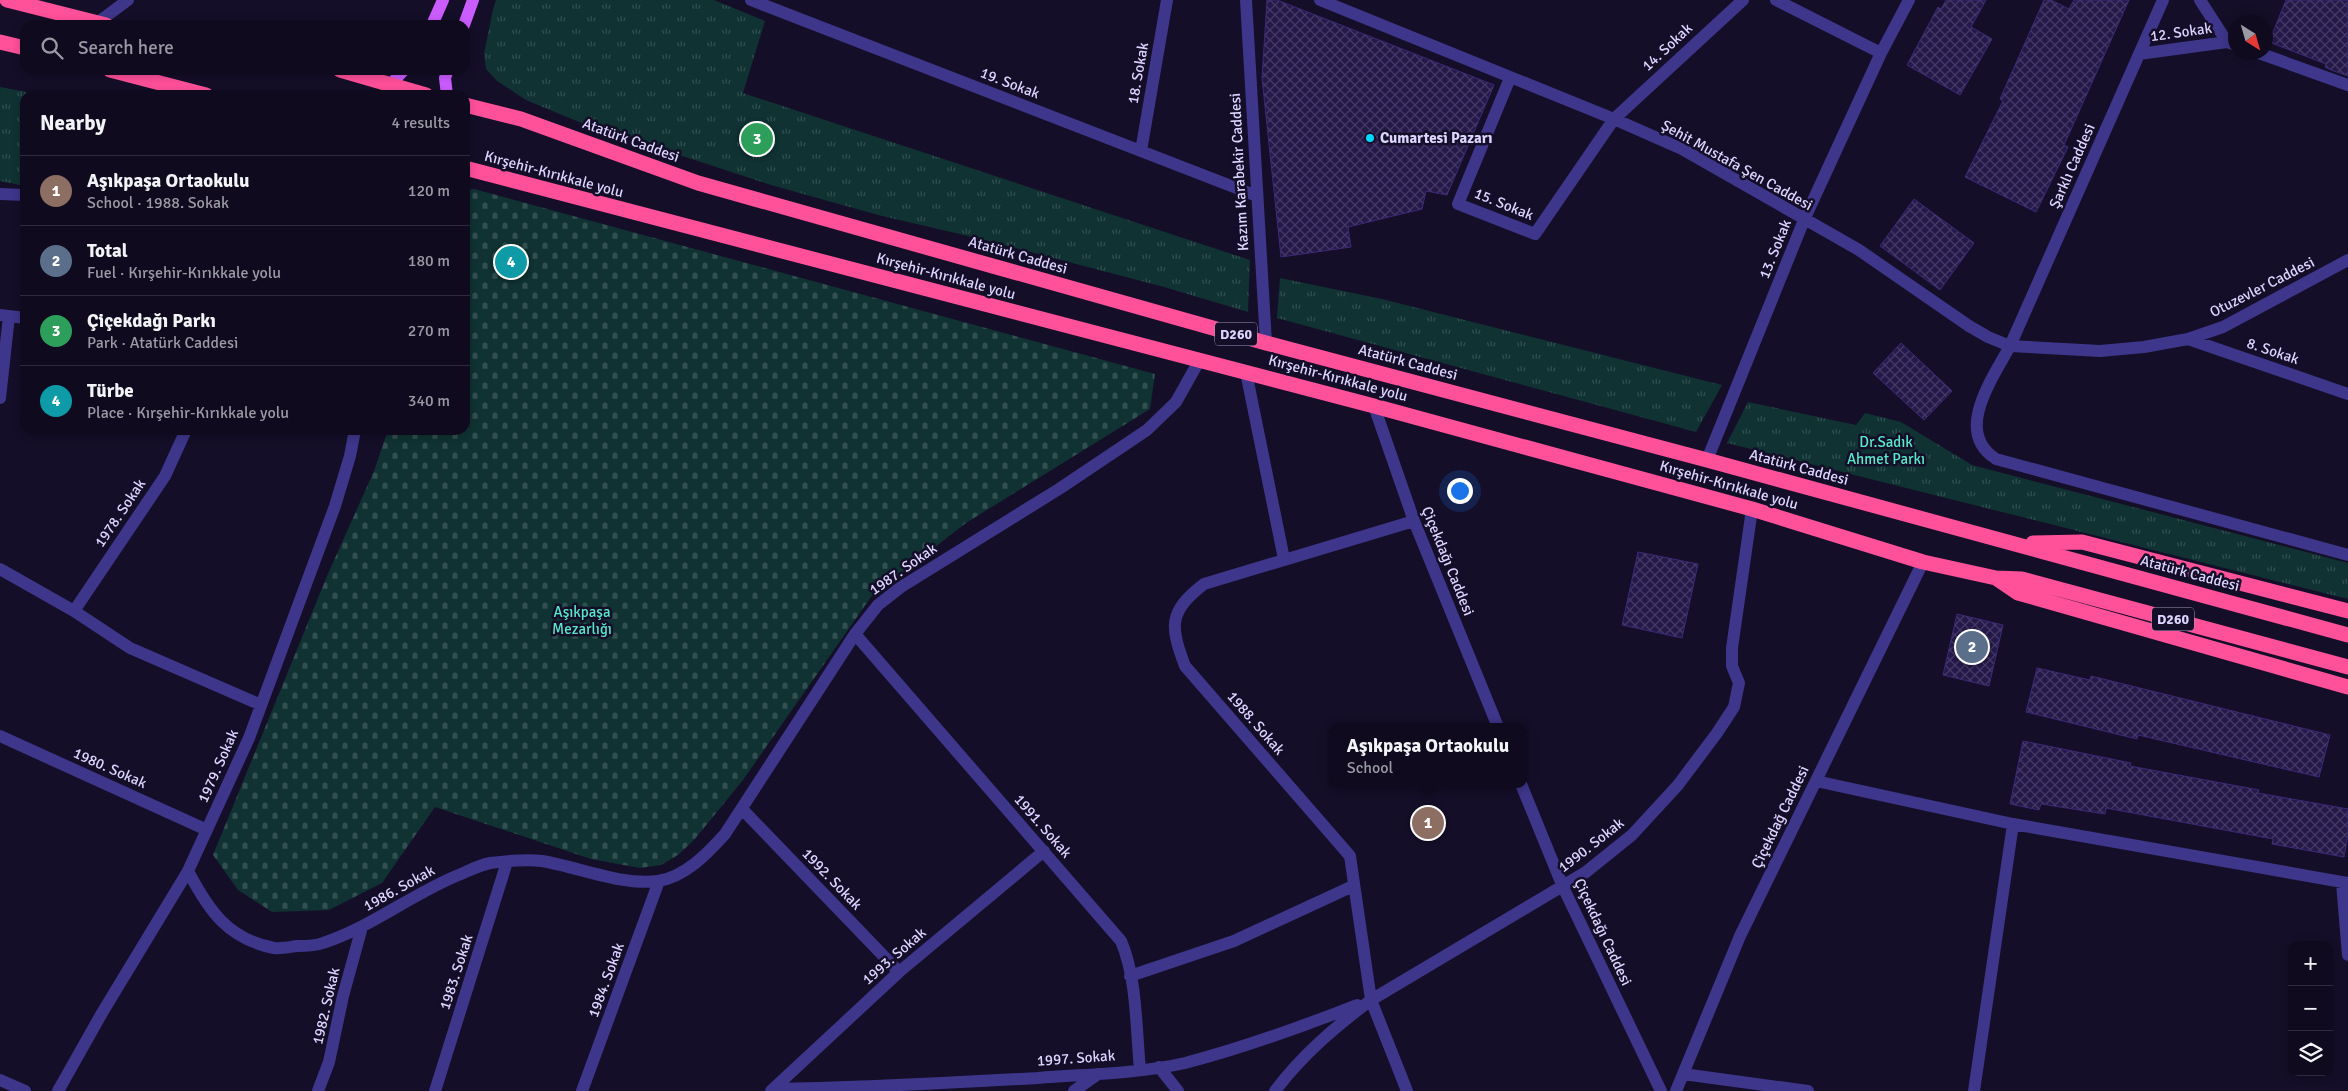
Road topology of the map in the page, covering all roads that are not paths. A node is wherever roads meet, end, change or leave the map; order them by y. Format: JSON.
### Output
{"nodes":[{"id":1,"x":8,"y":0,"type":"edge"},
{"id":2,"x":128,"y":0,"type":"edge"},
{"id":3,"x":443,"y":0,"type":"edge"},
{"id":4,"x":473,"y":0,"type":"edge"},
{"id":5,"x":751,"y":0,"type":"edge"},
{"id":6,"x":1167,"y":0,"type":"edge"},
{"id":7,"x":1246,"y":0,"type":"edge"},
{"id":8,"x":1320,"y":0,"type":"edge"},
{"id":9,"x":1743,"y":0,"type":"edge"},
{"id":10,"x":1776,"y":0,"type":"edge"},
{"id":11,"x":1909,"y":0,"type":"edge"},
{"id":12,"x":2163,"y":0,"type":"edge"},
{"id":13,"x":2200,"y":0,"type":"edge"},
{"id":14,"x":1336,"y":3,"type":"edge"},
{"id":15,"x":86,"y":20,"type":"edge"},
{"id":16,"x":106,"y":20,"type":"edge"},
{"id":17,"x":434,"y":20,"type":"edge"},
{"id":18,"x":466,"y":20,"type":"edge"},
{"id":19,"x":2228,"y":40,"type":"edge"},
{"id":20,"x":0,"y":42,"type":"edge"},
{"id":21,"x":2228,"y":44,"type":"edge"},
{"id":22,"x":20,"y":47,"type":"edge"},
{"id":23,"x":1881,"y":53,"type":"junction"},
{"id":24,"x":2139,"y":54,"type":"junction"},
{"id":25,"x":2273,"y":58,"type":"edge"},
{"id":26,"x":129,"y":75,"type":"edge"},
{"id":27,"x":352,"y":75,"type":"edge"},
{"id":28,"x":400,"y":75,"type":"edge"},
{"id":29,"x":447,"y":75,"type":"edge"},
{"id":30,"x":1510,"y":78,"type":"junction"},
{"id":31,"x":2348,"y":85,"type":"edge"},
{"id":32,"x":187,"y":90,"type":"edge"},
{"id":33,"x":389,"y":90,"type":"edge"},
{"id":34,"x":447,"y":90,"type":"edge"},
{"id":35,"x":470,"y":106,"type":"edge"},
{"id":36,"x":1614,"y":118,"type":"junction"},
{"id":37,"x":1141,"y":151,"type":"junction"},
{"id":38,"x":470,"y":169,"type":"edge"},
{"id":39,"x":0,"y":194,"type":"edge"},
{"id":40,"x":20,"y":195,"type":"edge"},
{"id":41,"x":1257,"y":196,"type":"junction"},
{"id":42,"x":1804,"y":220,"type":"junction"},
{"id":43,"x":2348,"y":260,"type":"edge"},
{"id":44,"x":4,"y":316,"type":"edge"},
{"id":45,"x":20,"y":318,"type":"edge"},
{"id":46,"x":2188,"y":339,"type":"junction"},
{"id":47,"x":1266,"y":343,"type":"junction"},
{"id":48,"x":2010,"y":346,"type":"junction"},
{"id":49,"x":1199,"y":361,"type":"junction"},
{"id":50,"x":1246,"y":372,"type":"junction"},
{"id":51,"x":2348,"y":394,"type":"edge"},
{"id":52,"x":0,"y":398,"type":"edge"},
{"id":53,"x":1374,"y":406,"type":"junction"},
{"id":54,"x":184,"y":435,"type":"edge"},
{"id":55,"x":354,"y":435,"type":"edge"},
{"id":56,"x":1707,"y":460,"type":"junction"},
{"id":57,"x":1752,"y":509,"type":"junction"},
{"id":58,"x":1414,"y":521,"type":"junction"},
{"id":59,"x":2014,"y":543,"type":"junction"},
{"id":60,"x":2348,"y":555,"type":"edge"},
{"id":61,"x":1284,"y":559,"type":"junction"},
{"id":62,"x":1924,"y":562,"type":"junction"},
{"id":63,"x":0,"y":569,"type":"edge"},
{"id":64,"x":1996,"y":578,"type":"junction"},
{"id":65,"x":74,"y":610,"type":"junction"},
{"id":66,"x":2348,"y":611,"type":"edge"},
{"id":67,"x":854,"y":634,"type":"junction"},
{"id":68,"x":2348,"y":635,"type":"edge"},
{"id":69,"x":2348,"y":667,"type":"edge"},
{"id":70,"x":2348,"y":687,"type":"edge"},
{"id":71,"x":261,"y":705,"type":"junction"},
{"id":72,"x":1496,"y":723,"type":"edge"},
{"id":73,"x":0,"y":736,"type":"edge"},
{"id":74,"x":1816,"y":781,"type":"junction"},
{"id":75,"x":1523,"y":788,"type":"edge"},
{"id":76,"x":742,"y":809,"type":"junction"},
{"id":77,"x":2012,"y":824,"type":"junction"},
{"id":78,"x":207,"y":830,"type":"junction"},
{"id":79,"x":1044,"y":851,"type":"junction"},
{"id":80,"x":508,"y":862,"type":"junction"},
{"id":81,"x":188,"y":871,"type":"junction"},
{"id":82,"x":660,"y":881,"type":"junction"},
{"id":83,"x":2345,"y":883,"type":"edge"},
{"id":84,"x":1353,"y":886,"type":"junction"},
{"id":85,"x":1563,"y":887,"type":"junction"},
{"id":86,"x":362,"y":927,"type":"junction"},
{"id":87,"x":2348,"y":955,"type":"edge"},
{"id":88,"x":899,"y":972,"type":"junction"},
{"id":89,"x":1130,"y":976,"type":"junction"},
{"id":90,"x":1370,"y":1000,"type":"junction"},
{"id":91,"x":1160,"y":1067,"type":"junction"},
{"id":92,"x":1140,"y":1070,"type":"junction"},
{"id":93,"x":1098,"y":1074,"type":"junction"},
{"id":94,"x":1683,"y":1074,"type":"junction"},
{"id":95,"x":0,"y":1080,"type":"edge"},
{"id":96,"x":773,"y":1090,"type":"edge"},
{"id":97,"x":25,"y":1091,"type":"edge"},
{"id":98,"x":58,"y":1091,"type":"edge"},
{"id":99,"x":318,"y":1091,"type":"edge"},
{"id":100,"x":435,"y":1091,"type":"edge"},
{"id":101,"x":582,"y":1091,"type":"edge"},
{"id":102,"x":1074,"y":1091,"type":"edge"},
{"id":103,"x":1178,"y":1091,"type":"edge"},
{"id":104,"x":1276,"y":1091,"type":"edge"},
{"id":105,"x":1407,"y":1091,"type":"edge"},
{"id":106,"x":1661,"y":1091,"type":"edge"},
{"id":107,"x":1676,"y":1091,"type":"edge"},
{"id":108,"x":1808,"y":1091,"type":"edge"},
{"id":109,"x":1974,"y":1091,"type":"edge"}],
"edges":[{"from":1,"to":15,"type":"highway"},
{"from":2,"to":16,"type":"street"},
{"from":3,"to":17,"type":"main road"},
{"from":4,"to":18,"type":"main road"},
{"from":5,"to":37,"type":"street","name":"19. Sokak"},
{"from":6,"to":37,"type":"street","name":"18. Sokak"},
{"from":7,"to":41,"type":"street","name":"Kazım Karabekir Caddesi"},
{"from":8,"to":14,"type":"street","name":"Şehit Mustafa Şen Caddesi"},
{"from":9,"to":36,"type":"street","name":"14. Sokak"},
{"from":10,"to":23,"type":"street"},
{"from":11,"to":23,"type":"street","name":"13. Sokak"},
{"from":12,"to":24,"type":"street","name":"Şarklı Caddesi"},
{"from":13,"to":19,"type":"street","name":"12. Sokak"},
{"from":14,"to":30,"type":"street","name":"Şehit Mustafa Şen Caddesi"},
{"from":20,"to":22,"type":"highway"},
{"from":21,"to":24,"type":"street","name":"12. Sokak"},
{"from":23,"to":42,"type":"street","name":"13. Sokak"},
{"from":24,"to":48,"type":"street","name":"Şarklı Caddesi"},
{"from":25,"to":31,"type":"street"},
{"from":26,"to":32,"type":"highway"},
{"from":27,"to":33,"type":"highway"},
{"from":28,"to":33,"type":"main road"},
{"from":29,"to":34,"type":"main road"},
{"from":30,"to":36,"type":"street","name":"Şehit Mustafa Şen Caddesi"},
{"from":30,"to":36,"type":"street","name":"15. Sokak"},
{"from":35,"to":47,"type":"highway","name":"Atatürk Caddesi","number":"D260"},
{"from":36,"to":42,"type":"street","name":"Şehit Mustafa Şen Caddesi"},
{"from":37,"to":41,"type":"street","name":"19. Sokak"},
{"from":38,"to":49,"type":"highway","name":"Kırşehir-Kırıkkale yolu","number":"D260"},
{"from":39,"to":40,"type":"street"},
{"from":41,"to":47,"type":"street","name":"Kazım Karabekir Caddesi"},
{"from":42,"to":48,"type":"street","name":"Şehit Mustafa Şen Caddesi"},
{"from":42,"to":56,"type":"street","name":"13. Sokak"},
{"from":43,"to":46,"type":"street","name":"Otuzevler Caddesi"},
{"from":44,"to":45,"type":"street"},
{"from":44,"to":52,"type":"street"},
{"from":46,"to":48,"type":"street","name":"Otuzevler Caddesi"},
{"from":46,"to":51,"type":"street","name":"8. Sokak"},
{"from":47,"to":56,"type":"highway","name":"Atatürk Caddesi","number":"D260"},
{"from":48,"to":60,"type":"street","name":"Şarklı Caddesi"},
{"from":49,"to":50,"type":"highway","name":"Kırşehir-Kırıkkale yolu","number":"D260"},
{"from":49,"to":67,"type":"street","name":"1987. Sokak"},
{"from":50,"to":53,"type":"highway","name":"Kırşehir-Kırıkkale yolu","number":"D260"},
{"from":50,"to":61,"type":"street"},
{"from":53,"to":57,"type":"highway","name":"Kırşehir-Kırıkkale yolu","number":"D260"},
{"from":53,"to":58,"type":"street","name":"Çiçekdağı Caddesi"},
{"from":54,"to":65,"type":"street","name":"1978. Sokak"},
{"from":55,"to":71,"type":"street","name":"1979. Sokak"},
{"from":56,"to":59,"type":"highway","name":"Atatürk Caddesi","number":"D260"},
{"from":57,"to":62,"type":"highway","name":"Kırşehir-Kırıkkale yolu","number":"D260"},
{"from":57,"to":85,"type":"street","name":"1990. Sokak"},
{"from":58,"to":61,"type":"street","name":"1988. Sokak"},
{"from":58,"to":72,"type":"street","name":"Çiçekdağı Caddesi"},
{"from":59,"to":66,"type":"highway"},
{"from":59,"to":68,"type":"highway","name":"Atatürk Caddesi","number":"D260"},
{"from":61,"to":84,"type":"street","name":"1988. Sokak"},
{"from":62,"to":64,"type":"highway","name":"Kırşehir-Kırıkkale yolu","number":"D260"},
{"from":62,"to":74,"type":"street","name":"Çiçekdağ Caddesi"},
{"from":63,"to":65,"type":"street"},
{"from":64,"to":69,"type":"highway","number":"D260"},
{"from":64,"to":70,"type":"highway"},
{"from":65,"to":71,"type":"street"},
{"from":67,"to":76,"type":"street","name":"1987. Sokak"},
{"from":67,"to":79,"type":"street","name":"1991. Sokak"},
{"from":71,"to":78,"type":"street","name":"1979. Sokak"},
{"from":73,"to":78,"type":"street","name":"1980. Sokak"},
{"from":74,"to":77,"type":"street"},
{"from":74,"to":94,"type":"street","name":"Çiçekdağ Caddesi"},
{"from":75,"to":85,"type":"street","name":"Çiçekdağı Caddesi"},
{"from":76,"to":82,"type":"street","name":"1987. Sokak"},
{"from":76,"to":88,"type":"street","name":"1992. Sokak"},
{"from":77,"to":83,"type":"street"},
{"from":77,"to":109,"type":"street"},
{"from":78,"to":81,"type":"street","name":"1979. Sokak"},
{"from":79,"to":88,"type":"street","name":"1993. Sokak"},
{"from":79,"to":89,"type":"street","name":"1991. Sokak"},
{"from":80,"to":82,"type":"street","name":"1986. Sokak"},
{"from":80,"to":86,"type":"street","name":"1986. Sokak"},
{"from":80,"to":100,"type":"street","name":"1983. Sokak"},
{"from":81,"to":86,"type":"street","name":"1986. Sokak"},
{"from":81,"to":98,"type":"street","name":"1979. Sokak"},
{"from":82,"to":101,"type":"street","name":"1984. Sokak"},
{"from":83,"to":87,"type":"street"},
{"from":84,"to":89,"type":"street"},
{"from":84,"to":90,"type":"street","name":"1988. Sokak"},
{"from":85,"to":90,"type":"street","name":"1990. Sokak"},
{"from":85,"to":106,"type":"street","name":"Çiçekdağı Caddesi"},
{"from":86,"to":99,"type":"street","name":"1982. Sokak"},
{"from":88,"to":96,"type":"street","name":"1993. Sokak"},
{"from":89,"to":92,"type":"street","name":"1991. Sokak"},
{"from":90,"to":91,"type":"street","name":"1997. Sokak"},
{"from":90,"to":104,"type":"street","name":"1990. Sokak"},
{"from":90,"to":105,"type":"street","name":"1988. Sokak"},
{"from":91,"to":92,"type":"street","name":"1997. Sokak"},
{"from":91,"to":103,"type":"street"},
{"from":92,"to":93,"type":"street","name":"1997. Sokak"},
{"from":93,"to":96,"type":"street","name":"1997. Sokak"},
{"from":93,"to":102,"type":"street"},
{"from":94,"to":107,"type":"street","name":"Çiçekdağ Caddesi"},
{"from":94,"to":108,"type":"street"},
{"from":95,"to":97,"type":"street"}]}
